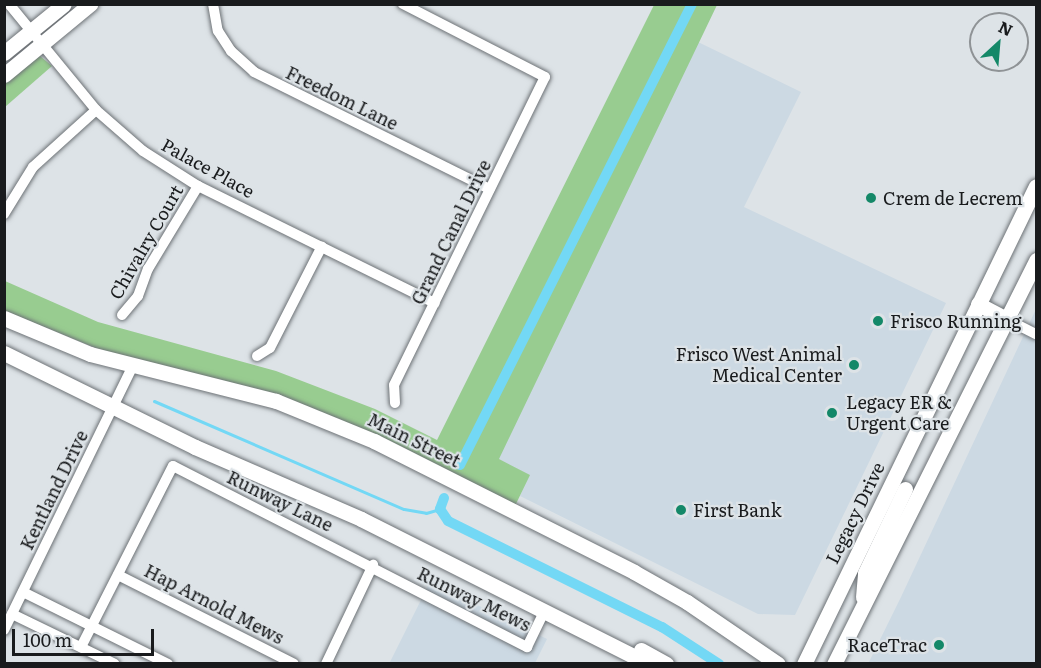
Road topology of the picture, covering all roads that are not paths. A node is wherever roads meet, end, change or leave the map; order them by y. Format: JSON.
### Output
{"nodes":[{"id":1,"x":9,"y":4,"type":"edge"},
{"id":2,"x":64,"y":4,"type":"edge"},
{"id":3,"x":90,"y":4,"type":"edge"},
{"id":4,"x":213,"y":4,"type":"edge"},
{"id":5,"x":403,"y":4,"type":"edge"},
{"id":6,"x":31,"y":32,"type":"junction"},
{"id":7,"x":42,"y":46,"type":"junction"},
{"id":8,"x":4,"y":53,"type":"edge"},
{"id":9,"x":4,"y":75,"type":"edge"},
{"id":10,"x":96,"y":110,"type":"junction"},
{"id":11,"x":198,"y":186,"type":"junction"},
{"id":12,"x":1036,"y":186,"type":"edge"},
{"id":13,"x":490,"y":189,"type":"junction"},
{"id":14,"x":4,"y":214,"type":"edge"},
{"id":15,"x":322,"y":246,"type":"junction"},
{"id":16,"x":1036,"y":260,"type":"edge"},
{"id":17,"x":435,"y":303,"type":"junction"},
{"id":18,"x":978,"y":304,"type":"junction"},
{"id":19,"x":122,"y":315,"type":"dead end"},
{"id":20,"x":4,"y":318,"type":"edge"},
{"id":21,"x":1008,"y":320,"type":"junction"},
{"id":22,"x":1036,"y":334,"type":"edge"},
{"id":23,"x":4,"y":353,"type":"edge"},
{"id":24,"x":257,"y":356,"type":"dead end"},
{"id":25,"x":134,"y":364,"type":"junction"},
{"id":26,"x":395,"y":403,"type":"dead end"},
{"id":27,"x":114,"y":406,"type":"junction"},
{"id":28,"x":898,"y":485,"type":"junction"},
{"id":29,"x":919,"y":496,"type":"junction"},
{"id":30,"x":373,"y":565,"type":"junction"},
{"id":31,"x":118,"y":575,"type":"junction"},
{"id":32,"x":23,"y":592,"type":"junction"},
{"id":33,"x":862,"y":609,"type":"junction"},
{"id":34,"x":545,"y":610,"type":"junction"},
{"id":35,"x":12,"y":614,"type":"junction"},
{"id":36,"x":92,"y":626,"type":"junction"},
{"id":37,"x":4,"y":630,"type":"edge"},
{"id":38,"x":595,"y":635,"type":"junction"},
{"id":39,"x":81,"y":647,"type":"junction"},
{"id":40,"x":115,"y":663,"type":"edge"},
{"id":41,"x":168,"y":663,"type":"edge"},
{"id":42,"x":294,"y":663,"type":"edge"},
{"id":43,"x":326,"y":663,"type":"edge"},
{"id":44,"x":649,"y":663,"type":"edge"},
{"id":45,"x":666,"y":663,"type":"edge"},
{"id":46,"x":778,"y":663,"type":"edge"},
{"id":47,"x":804,"y":663,"type":"edge"},
{"id":48,"x":834,"y":663,"type":"edge"}],
"edges":[{"from":1,"to":6,"type":"street","name":"Palace Place"},
{"from":2,"to":6,"type":"main road"},
{"from":3,"to":7,"type":"main road"},
{"from":4,"to":13,"type":"street","name":"Freedom Lane"},
{"from":5,"to":13,"type":"street","name":"Grand Canal Drive"},
{"from":6,"to":7,"type":"street","name":"Palace Place"},
{"from":6,"to":8,"type":"main road"},
{"from":7,"to":9,"type":"main road"},
{"from":7,"to":10,"type":"street","name":"Palace Place"},
{"from":10,"to":11,"type":"street","name":"Palace Place"},
{"from":10,"to":14,"type":"street"},
{"from":11,"to":15,"type":"street","name":"Palace Place"},
{"from":11,"to":19,"type":"street","name":"Chivalry Court"},
{"from":12,"to":18,"type":"main road","name":"Legacy Drive"},
{"from":13,"to":17,"type":"street","name":"Grand Canal Drive"},
{"from":15,"to":17,"type":"street","name":"Palace Place"},
{"from":15,"to":24,"type":"street"},
{"from":16,"to":21,"type":"main road"},
{"from":17,"to":26,"type":"street","name":"Grand Canal Drive"},
{"from":18,"to":21,"type":"main road"},
{"from":18,"to":28,"type":"main road","name":"Legacy Drive"},
{"from":20,"to":25,"type":"main road","name":"Main Street"},
{"from":21,"to":22,"type":"street"},
{"from":21,"to":29,"type":"main road"},
{"from":23,"to":27,"type":"main road"},
{"from":25,"to":27,"type":"street","name":"Kentland Drive"},
{"from":25,"to":46,"type":"main road","name":"Main Street"},
{"from":27,"to":32,"type":"street","name":"Kentland Drive"},
{"from":27,"to":34,"type":"main road"},
{"from":28,"to":29,"type":"main road"},
{"from":28,"to":33,"type":"main road"},
{"from":28,"to":47,"type":"main road","name":"Legacy Drive"},
{"from":29,"to":33,"type":"main road"},
{"from":30,"to":31,"type":"street","name":"Runway Lane"},
{"from":30,"to":34,"type":"street","name":"Runway Mews"},
{"from":30,"to":43,"type":"street"},
{"from":31,"to":36,"type":"street"},
{"from":31,"to":42,"type":"street","name":"Hap Arnold Mews"},
{"from":32,"to":35,"type":"street","name":"Kentland Drive"},
{"from":32,"to":36,"type":"street"},
{"from":33,"to":48,"type":"main road"},
{"from":34,"to":38,"type":"main road"},
{"from":35,"to":37,"type":"street","name":"Kentland Drive"},
{"from":35,"to":39,"type":"street"},
{"from":36,"to":39,"type":"street"},
{"from":36,"to":41,"type":"street"},
{"from":38,"to":44,"type":"main road"},
{"from":38,"to":45,"type":"main road"},
{"from":39,"to":40,"type":"street"}]}
